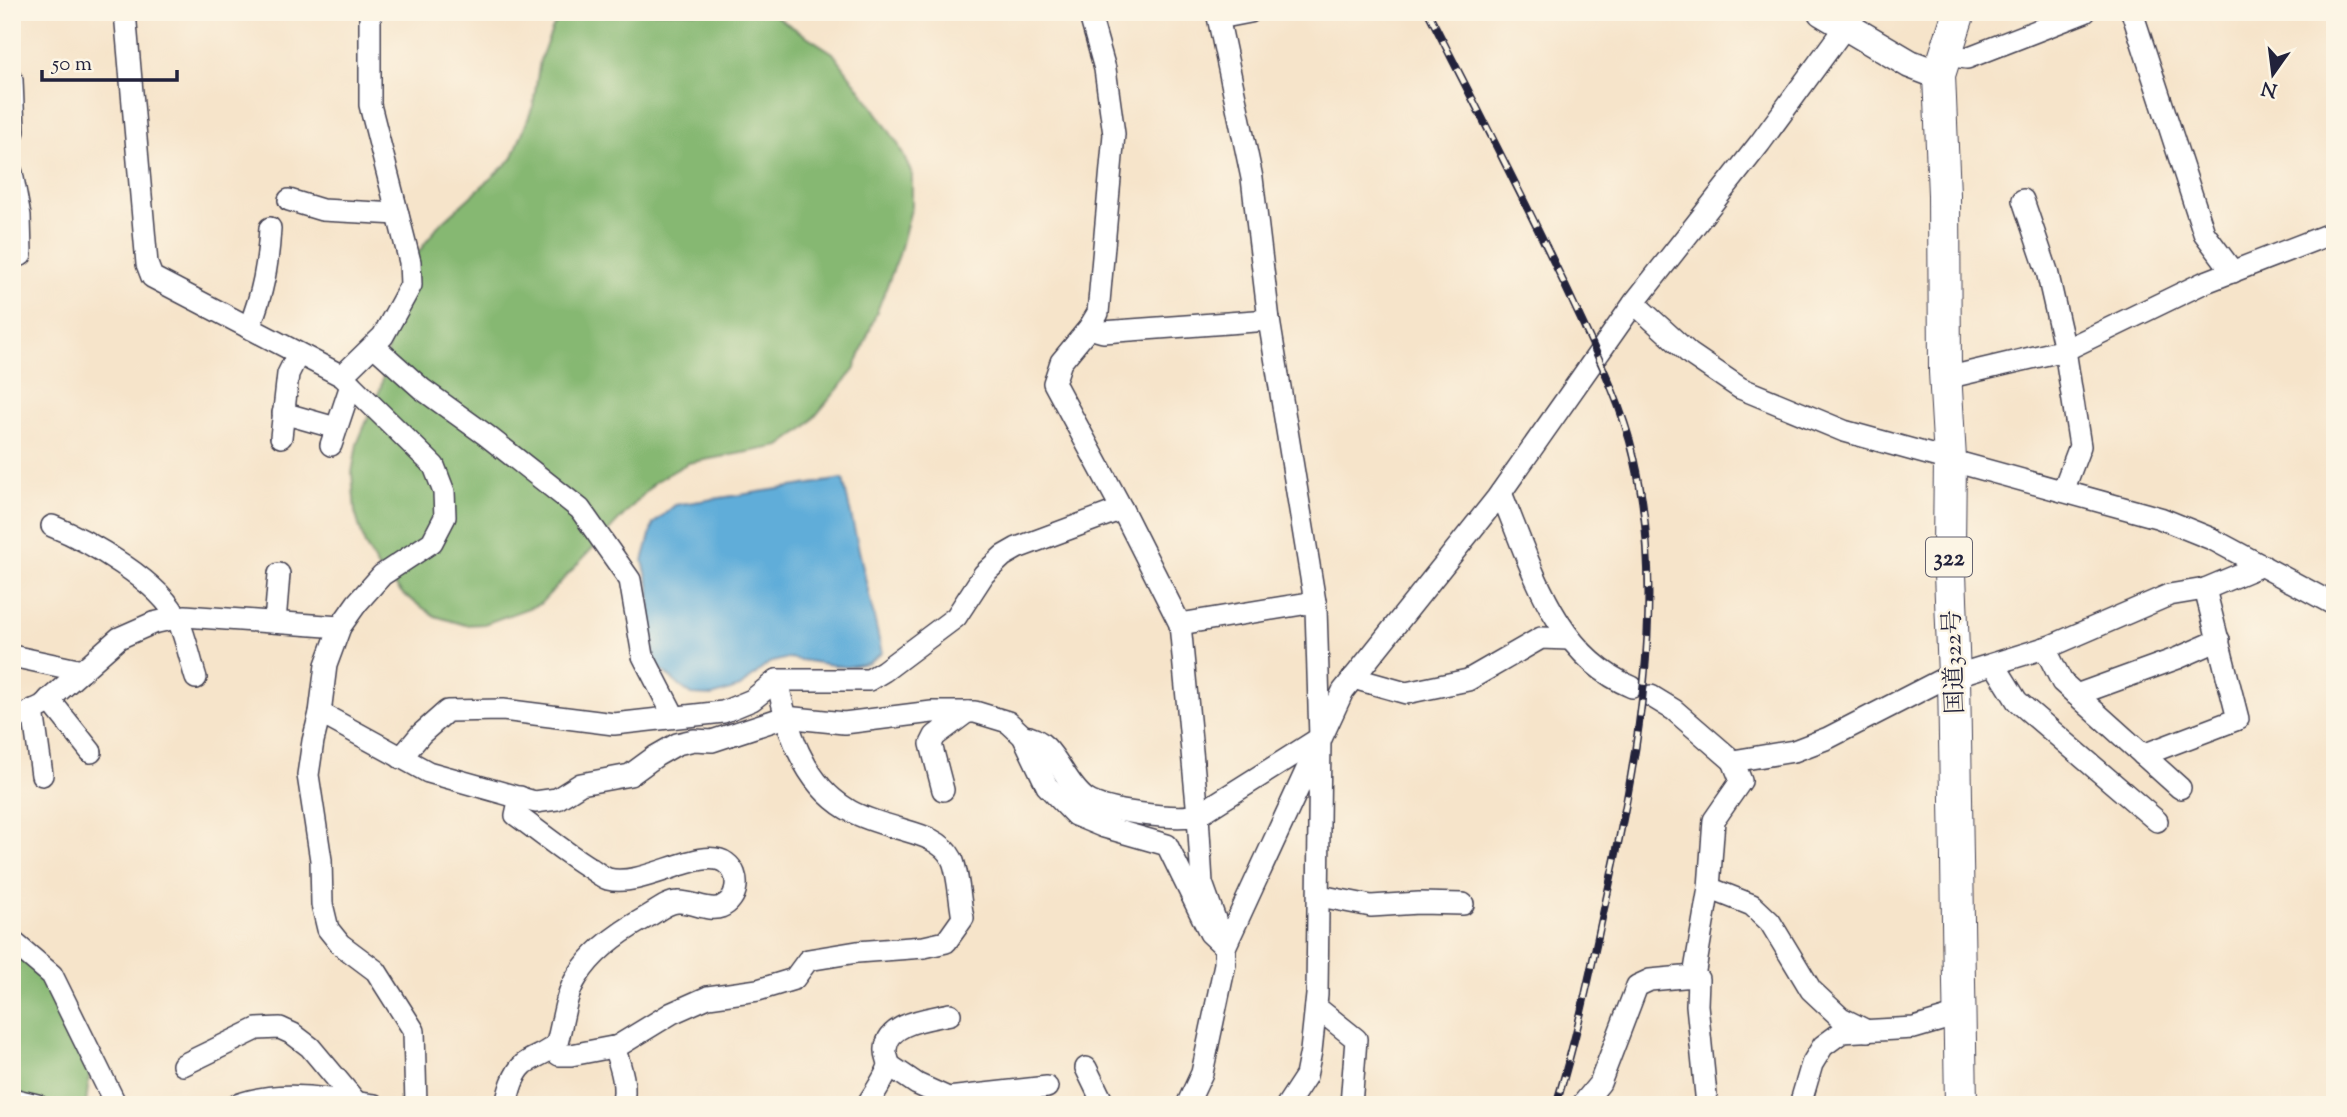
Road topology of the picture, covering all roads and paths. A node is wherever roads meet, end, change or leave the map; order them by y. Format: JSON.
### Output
{"nodes":[{"id":1,"x":125,"y":12,"type":"edge"},
{"id":2,"x":370,"y":12,"type":"edge"},
{"id":3,"x":1089,"y":12,"type":"edge"},
{"id":4,"x":1250,"y":12,"type":"edge"},
{"id":5,"x":1822,"y":12,"type":"edge"},
{"id":6,"x":1959,"y":12,"type":"edge"},
{"id":7,"x":2085,"y":12,"type":"edge"},
{"id":8,"x":2133,"y":12,"type":"edge"},
{"id":9,"x":1218,"y":15,"type":"edge"},
{"id":10,"x":1851,"y":20,"type":"edge"},
{"id":11,"x":1943,"y":65,"type":"junction"},
{"id":12,"x":12,"y":80,"type":"edge"},
{"id":13,"x":12,"y":136,"type":"edge"},
{"id":14,"x":12,"y":173,"type":"edge"},
{"id":15,"x":289,"y":200,"type":"dead end"},
{"id":16,"x":2023,"y":200,"type":"dead end"},
{"id":17,"x":398,"y":214,"type":"junction"},
{"id":18,"x":270,"y":228,"type":"dead end"},
{"id":19,"x":2335,"y":232,"type":"edge"},
{"id":20,"x":21,"y":255,"type":"dead end"},
{"id":21,"x":2233,"y":272,"type":"junction"},
{"id":22,"x":1634,"y":303,"type":"junction"},
{"id":23,"x":1269,"y":320,"type":"junction"},
{"id":24,"x":249,"y":328,"type":"junction"},
{"id":25,"x":1089,"y":328,"type":"junction"},
{"id":26,"x":374,"y":346,"type":"junction"},
{"id":27,"x":2065,"y":350,"type":"junction"},
{"id":28,"x":299,"y":354,"type":"junction"},
{"id":29,"x":1946,"y":378,"type":"junction"},
{"id":30,"x":347,"y":381,"type":"junction"},
{"id":31,"x":283,"y":413,"type":"junction"},
{"id":32,"x":281,"y":437,"type":"dead end"},
{"id":33,"x":1950,"y":459,"type":"junction"},
{"id":34,"x":2063,"y":491,"type":"junction"},
{"id":35,"x":1501,"y":493,"type":"junction"},
{"id":36,"x":1122,"y":509,"type":"junction"},
{"id":37,"x":52,"y":526,"type":"dead end"},
{"id":38,"x":2262,"y":565,"type":"junction"},
{"id":39,"x":279,"y":574,"type":"dead end"},
{"id":40,"x":2206,"y":589,"type":"junction"},
{"id":41,"x":1315,"y":602,"type":"junction"},
{"id":42,"x":2335,"y":605,"type":"edge"},
{"id":43,"x":177,"y":618,"type":"junction"},
{"id":44,"x":275,"y":622,"type":"junction"},
{"id":45,"x":1180,"y":624,"type":"junction"},
{"id":46,"x":340,"y":627,"type":"junction"},
{"id":47,"x":1569,"y":639,"type":"junction"},
{"id":48,"x":2218,"y":640,"type":"junction"},
{"id":49,"x":2045,"y":648,"type":"junction"},
{"id":50,"x":12,"y":656,"type":"edge"},
{"id":51,"x":1994,"y":664,"type":"junction"},
{"id":52,"x":82,"y":671,"type":"junction"},
{"id":53,"x":1954,"y":676,"type":"junction"},
{"id":54,"x":196,"y":678,"type":"dead end"},
{"id":55,"x":1353,"y":678,"type":"junction"},
{"id":56,"x":777,"y":680,"type":"junction"},
{"id":57,"x":2076,"y":695,"type":"junction"},
{"id":58,"x":41,"y":705,"type":"junction"},
{"id":59,"x":967,"y":712,"type":"junction"},
{"id":60,"x":320,"y":713,"type":"junction"},
{"id":61,"x":674,"y":716,"type":"junction"},
{"id":62,"x":785,"y":718,"type":"junction"},
{"id":63,"x":12,"y":720,"type":"edge"},
{"id":64,"x":1023,"y":736,"type":"junction"},
{"id":65,"x":1320,"y":737,"type":"junction"},
{"id":66,"x":91,"y":752,"type":"dead end"},
{"id":67,"x":2143,"y":755,"type":"junction"},
{"id":68,"x":401,"y":758,"type":"junction"},
{"id":69,"x":1733,"y":761,"type":"junction"},
{"id":70,"x":43,"y":775,"type":"dead end"},
{"id":71,"x":2180,"y":788,"type":"dead end"},
{"id":72,"x":943,"y":790,"type":"dead end"},
{"id":73,"x":520,"y":797,"type":"junction"},
{"id":74,"x":1198,"y":815,"type":"junction"},
{"id":75,"x":2157,"y":821,"type":"dead end"},
{"id":76,"x":1709,"y":888,"type":"junction"},
{"id":77,"x":1320,"y":896,"type":"junction"},
{"id":78,"x":1463,"y":905,"type":"dead end"},
{"id":79,"x":12,"y":941,"type":"edge"},
{"id":80,"x":1225,"y":947,"type":"junction"},
{"id":81,"x":1695,"y":976,"type":"junction"},
{"id":82,"x":1316,"y":1007,"type":"junction"},
{"id":83,"x":950,"y":1014,"type":"dead end"},
{"id":84,"x":1958,"y":1015,"type":"junction"},
{"id":85,"x":1867,"y":1031,"type":"junction"},
{"id":86,"x":614,"y":1047,"type":"junction"},
{"id":87,"x":552,"y":1049,"type":"junction"},
{"id":88,"x":183,"y":1065,"type":"dead end"},
{"id":89,"x":889,"y":1065,"type":"junction"},
{"id":90,"x":1086,"y":1068,"type":"dead end"},
{"id":91,"x":1049,"y":1090,"type":"edge"},
{"id":92,"x":12,"y":1099,"type":"edge"},
{"id":93,"x":952,"y":1101,"type":"edge"},
{"id":94,"x":365,"y":1104,"type":"edge"},
{"id":95,"x":37,"y":1105,"type":"edge"},
{"id":96,"x":116,"y":1105,"type":"edge"},
{"id":97,"x":237,"y":1105,"type":"edge"},
{"id":98,"x":416,"y":1105,"type":"edge"},
{"id":99,"x":506,"y":1105,"type":"edge"},
{"id":100,"x":622,"y":1105,"type":"edge"},
{"id":101,"x":867,"y":1105,"type":"edge"},
{"id":102,"x":1104,"y":1105,"type":"edge"},
{"id":103,"x":1187,"y":1105,"type":"edge"},
{"id":104,"x":1287,"y":1105,"type":"edge"},
{"id":105,"x":1351,"y":1105,"type":"edge"},
{"id":106,"x":1582,"y":1105,"type":"edge"},
{"id":107,"x":1707,"y":1105,"type":"edge"},
{"id":108,"x":1800,"y":1105,"type":"edge"},
{"id":109,"x":1961,"y":1105,"type":"edge"}],
"edges":[{"from":1,"to":24,"type":"street"},
{"from":2,"to":17,"type":"street"},
{"from":3,"to":25,"type":"street"},
{"from":4,"to":9,"type":"street"},
{"from":5,"to":10,"type":"main road"},
{"from":6,"to":11,"type":"highway","name":"国道322号","number":"322"},
{"from":7,"to":11,"type":"street"},
{"from":8,"to":21,"type":"street"},
{"from":9,"to":23,"type":"street"},
{"from":10,"to":11,"type":"main road"},
{"from":10,"to":22,"type":"street"},
{"from":11,"to":29,"type":"highway","name":"国道322号","number":"322"},
{"from":12,"to":13,"type":"street"},
{"from":14,"to":20,"type":"street"},
{"from":15,"to":17,"type":"street"},
{"from":16,"to":27,"type":"street"},
{"from":17,"to":26,"type":"street"},
{"from":18,"to":24,"type":"street"},
{"from":19,"to":21,"type":"street"},
{"from":21,"to":27,"type":"street"},
{"from":22,"to":33,"type":"street"},
{"from":22,"to":35,"type":"street"},
{"from":23,"to":25,"type":"street"},
{"from":23,"to":41,"type":"street"},
{"from":24,"to":28,"type":"street"},
{"from":25,"to":36,"type":"street"},
{"from":26,"to":30,"type":"street"},
{"from":26,"to":61,"type":"street"},
{"from":27,"to":29,"type":"street"},
{"from":27,"to":34,"type":"street"},
{"from":28,"to":30,"type":"street"},
{"from":28,"to":31,"type":"street"},
{"from":29,"to":33,"type":"highway","name":"国道322号","number":"322"},
{"from":30,"to":31,"type":"street"},
{"from":30,"to":46,"type":"street"},
{"from":31,"to":32,"type":"street"},
{"from":33,"to":34,"type":"street"},
{"from":33,"to":53,"type":"highway","name":"国道322号","number":"322"},
{"from":34,"to":38,"type":"street"},
{"from":35,"to":47,"type":"street"},
{"from":35,"to":55,"type":"street"},
{"from":36,"to":45,"type":"street"},
{"from":36,"to":56,"type":"street"},
{"from":37,"to":43,"type":"street"},
{"from":38,"to":40,"type":"street"},
{"from":38,"to":42,"type":"street"},
{"from":39,"to":44,"type":"street"},
{"from":40,"to":48,"type":"street"},
{"from":40,"to":49,"type":"street"},
{"from":41,"to":45,"type":"street"},
{"from":41,"to":65,"type":"street"},
{"from":43,"to":44,"type":"street"},
{"from":43,"to":52,"type":"street"},
{"from":43,"to":54,"type":"street"},
{"from":44,"to":46,"type":"street"},
{"from":45,"to":74,"type":"street"},
{"from":46,"to":60,"type":"street"},
{"from":47,"to":55,"type":"street"},
{"from":47,"to":69,"type":"street"},
{"from":48,"to":57,"type":"street"},
{"from":48,"to":67,"type":"street"},
{"from":49,"to":51,"type":"street"},
{"from":49,"to":57,"type":"street"},
{"from":50,"to":52,"type":"street"},
{"from":51,"to":53,"type":"street"},
{"from":51,"to":75,"type":"street"},
{"from":52,"to":58,"type":"street"},
{"from":53,"to":69,"type":"street"},
{"from":53,"to":84,"type":"highway","name":"国道322号","number":"322"},
{"from":55,"to":65,"type":"street"},
{"from":56,"to":61,"type":"street"},
{"from":56,"to":62,"type":"street"},
{"from":57,"to":67,"type":"street"},
{"from":58,"to":63,"type":"street"},
{"from":58,"to":66,"type":"street"},
{"from":58,"to":70,"type":"street"},
{"from":59,"to":62,"type":"street"},
{"from":59,"to":64,"type":"street"},
{"from":59,"to":72,"type":"street"},
{"from":60,"to":68,"type":"street"},
{"from":60,"to":98,"type":"street"},
{"from":61,"to":68,"type":"street"},
{"from":62,"to":73,"type":"street"},
{"from":62,"to":86,"type":"street"},
{"from":64,"to":74,"type":"street"},
{"from":64,"to":80,"type":"street"},
{"from":65,"to":74,"type":"street"},
{"from":65,"to":77,"type":"street"},
{"from":65,"to":80,"type":"street"},
{"from":67,"to":71,"type":"street"},
{"from":68,"to":73,"type":"street"},
{"from":69,"to":76,"type":"street"},
{"from":73,"to":87,"type":"street"},
{"from":74,"to":80,"type":"street"},
{"from":76,"to":81,"type":"street"},
{"from":76,"to":85,"type":"street"},
{"from":77,"to":78,"type":"street"},
{"from":77,"to":82,"type":"street"},
{"from":79,"to":96,"type":"street"},
{"from":80,"to":103,"type":"street"},
{"from":81,"to":106,"type":"street"},
{"from":81,"to":107,"type":"street"},
{"from":82,"to":104,"type":"street"},
{"from":82,"to":105,"type":"street"},
{"from":83,"to":89,"type":"street"},
{"from":84,"to":85,"type":"street"},
{"from":84,"to":109,"type":"highway","name":"国道322号","number":"322"},
{"from":85,"to":108,"type":"street"},
{"from":86,"to":87,"type":"street"},
{"from":86,"to":100,"type":"street"},
{"from":87,"to":99,"type":"street"},
{"from":88,"to":94,"type":"street"},
{"from":89,"to":93,"type":"street"},
{"from":89,"to":101,"type":"street"},
{"from":90,"to":102,"type":"street"},
{"from":91,"to":93,"type":"street"},
{"from":92,"to":95,"type":"street"},
{"from":94,"to":97,"type":"street"}]}
